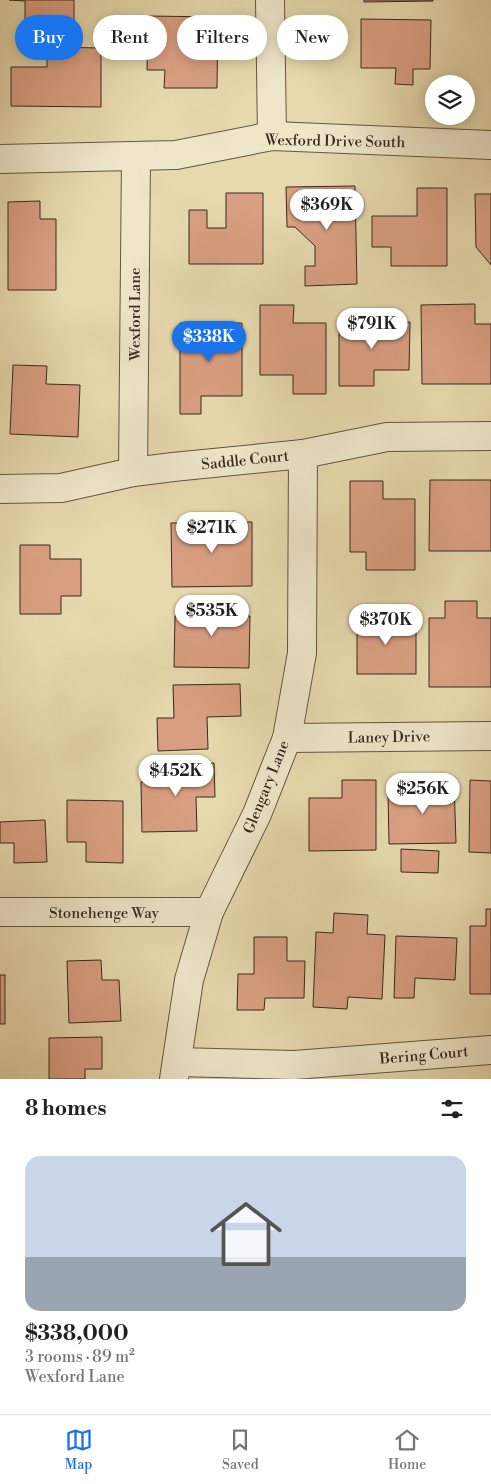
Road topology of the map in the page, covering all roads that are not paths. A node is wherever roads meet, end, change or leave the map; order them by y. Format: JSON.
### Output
{"nodes":[{"id":1,"x":270,"y":0,"type":"edge"},
{"id":2,"x":272,"y":136,"type":"junction"},
{"id":3,"x":491,"y":145,"type":"edge"},
{"id":4,"x":136,"y":157,"type":"junction"},
{"id":5,"x":0,"y":158,"type":"edge"},
{"id":6,"x":491,"y":436,"type":"edge"},
{"id":7,"x":303,"y":454,"type":"junction"},
{"id":8,"x":133,"y":472,"type":"junction"},
{"id":9,"x":0,"y":490,"type":"edge"},
{"id":10,"x":491,"y":736,"type":"edge"},
{"id":11,"x":287,"y":738,"type":"junction"},
{"id":12,"x":0,"y":912,"type":"edge"},
{"id":13,"x":209,"y":912,"type":"junction"},
{"id":14,"x":491,"y":1050,"type":"edge"},
{"id":15,"x":176,"y":1070,"type":"edge"}],
"edges":[{"from":1,"to":2,"type":"street"},
{"from":2,"to":3,"type":"street","name":"Wexford Drive South"},
{"from":2,"to":4,"type":"street","name":"Wexford Drive South"},
{"from":4,"to":5,"type":"street","name":"Wexford Drive South"},
{"from":4,"to":8,"type":"street","name":"Wexford Lane"},
{"from":6,"to":7,"type":"street","name":"Saddle Court"},
{"from":7,"to":8,"type":"street","name":"Saddle Court"},
{"from":7,"to":11,"type":"street","name":"Glengary Lane"},
{"from":8,"to":9,"type":"street","name":"Saddle Court"},
{"from":10,"to":11,"type":"street","name":"Laney Drive"},
{"from":11,"to":13,"type":"street","name":"Glengary Lane"},
{"from":12,"to":13,"type":"street","name":"Stonehenge Way"},
{"from":13,"to":15,"type":"street","name":"Glengary Lane"},
{"from":14,"to":15,"type":"street","name":"Bering Court"}]}
